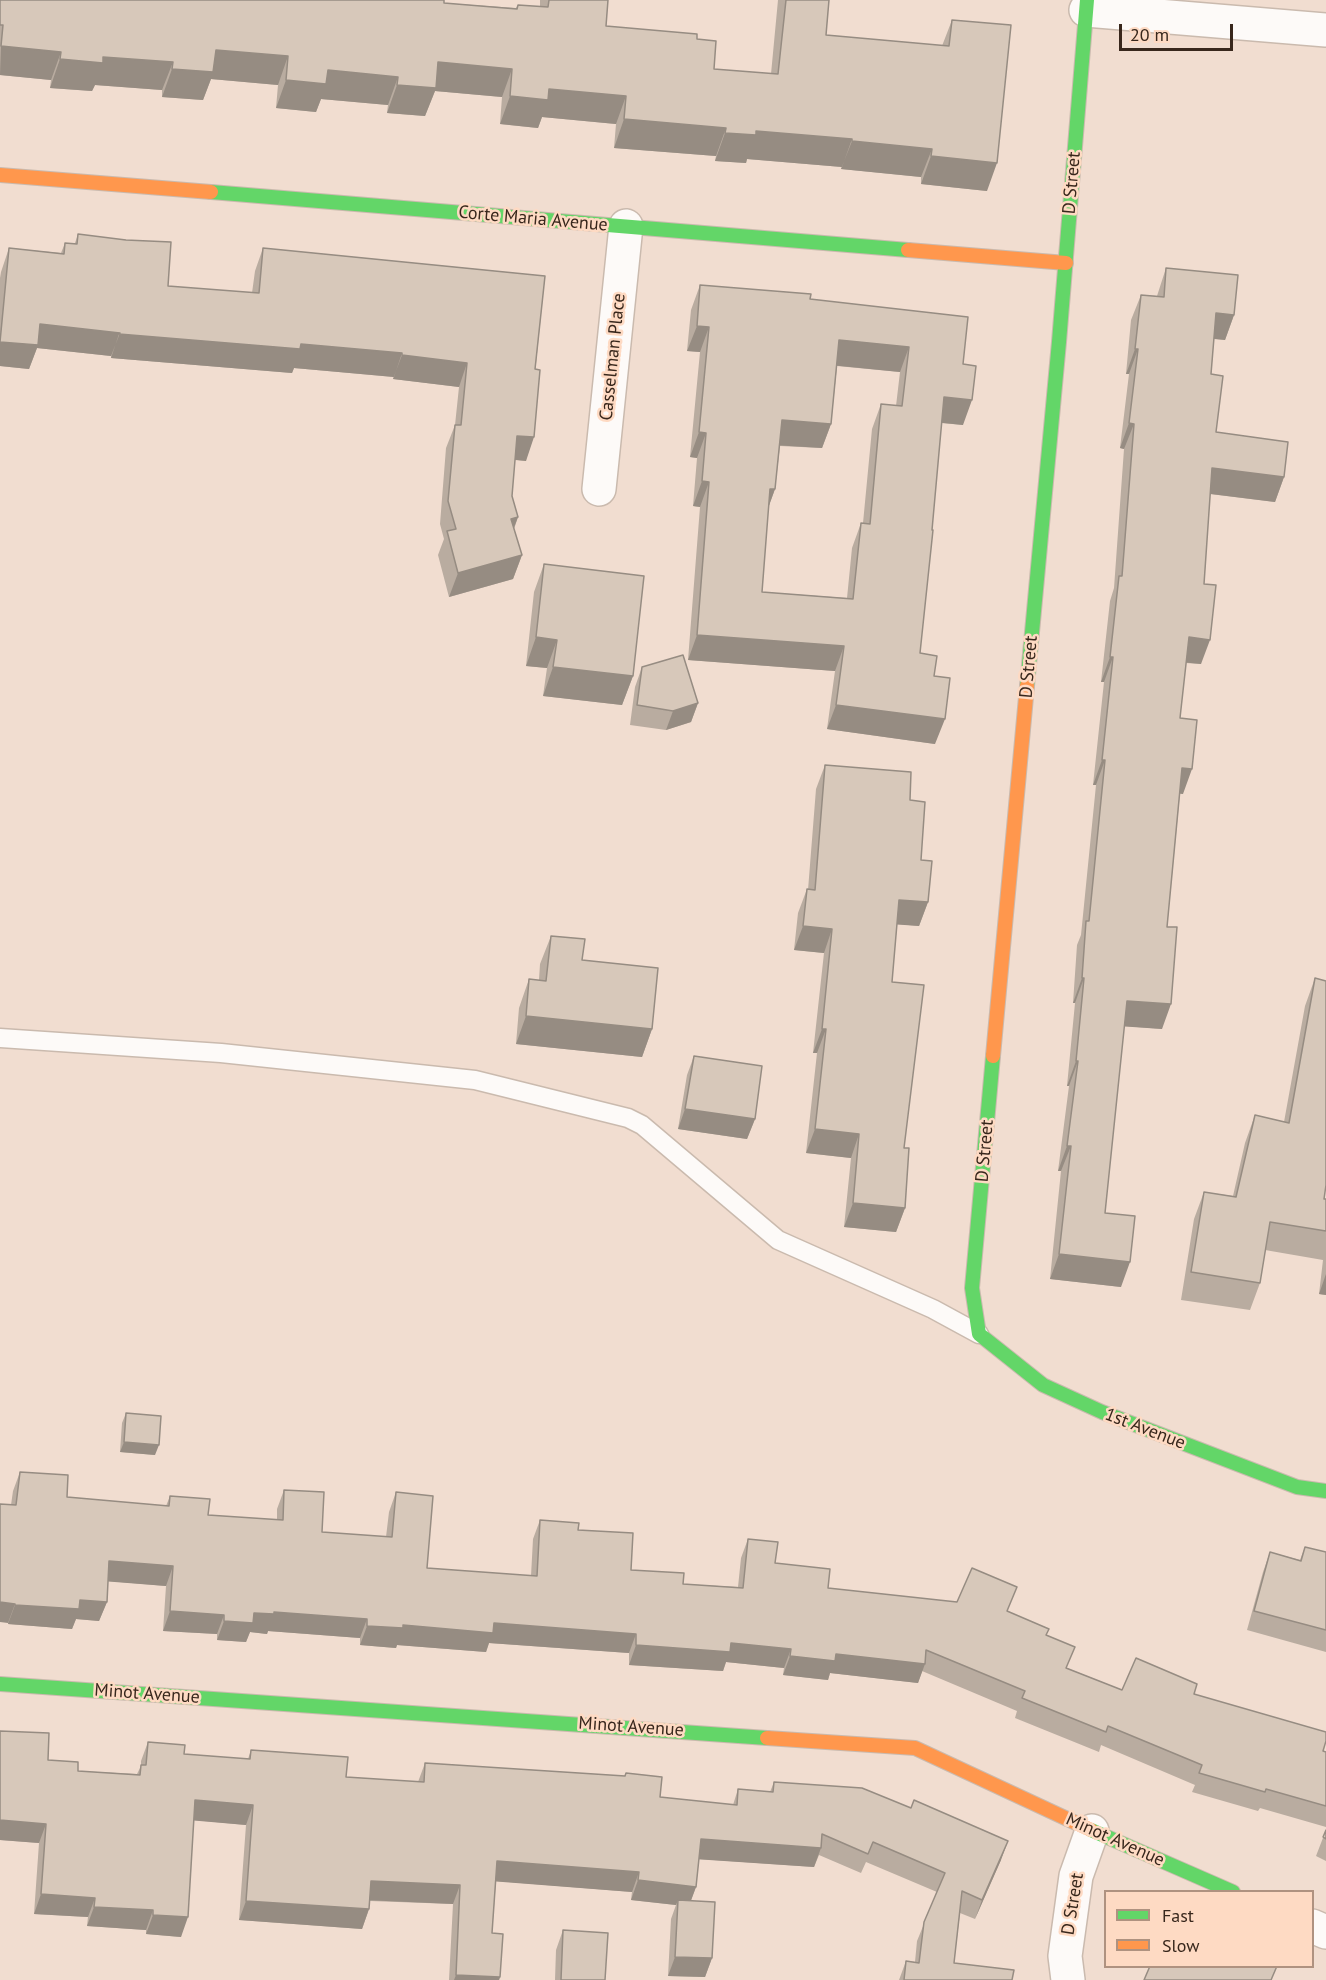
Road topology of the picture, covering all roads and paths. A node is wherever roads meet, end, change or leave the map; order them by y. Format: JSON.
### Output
{"nodes":[{"id":1,"x":1087,"y":5,"type":"edge"},
{"id":2,"x":1326,"y":30,"type":"edge"},
{"id":3,"x":0,"y":175,"type":"edge"},
{"id":4,"x":626,"y":226,"type":"junction"},
{"id":5,"x":1066,"y":263,"type":"junction"},
{"id":6,"x":599,"y":489,"type":"dead end"},
{"id":7,"x":0,"y":1038,"type":"edge"},
{"id":8,"x":979,"y":1334,"type":"junction"},
{"id":9,"x":1326,"y":1491,"type":"edge"},
{"id":10,"x":0,"y":1684,"type":"edge"},
{"id":11,"x":1092,"y":1830,"type":"junction"},
{"id":12,"x":1228,"y":1890,"type":"edge"},
{"id":13,"x":1068,"y":1980,"type":"edge"}],
"edges":[{"from":1,"to":2,"type":"street"},
{"from":1,"to":5,"type":"street","name":"D Street"},
{"from":3,"to":4,"type":"street","name":"Corte Maria Avenue"},
{"from":4,"to":5,"type":"street","name":"Corte Maria Avenue"},
{"from":4,"to":6,"type":"street","name":"Casselman Place"},
{"from":5,"to":8,"type":"street","name":"D Street"},
{"from":7,"to":8,"type":"lane"},
{"from":8,"to":9,"type":"street","name":"1st Avenue"},
{"from":10,"to":11,"type":"street","name":"Minot Avenue"},
{"from":11,"to":12,"type":"street","name":"Minot Avenue"},
{"from":11,"to":13,"type":"street","name":"D Street"}]}
